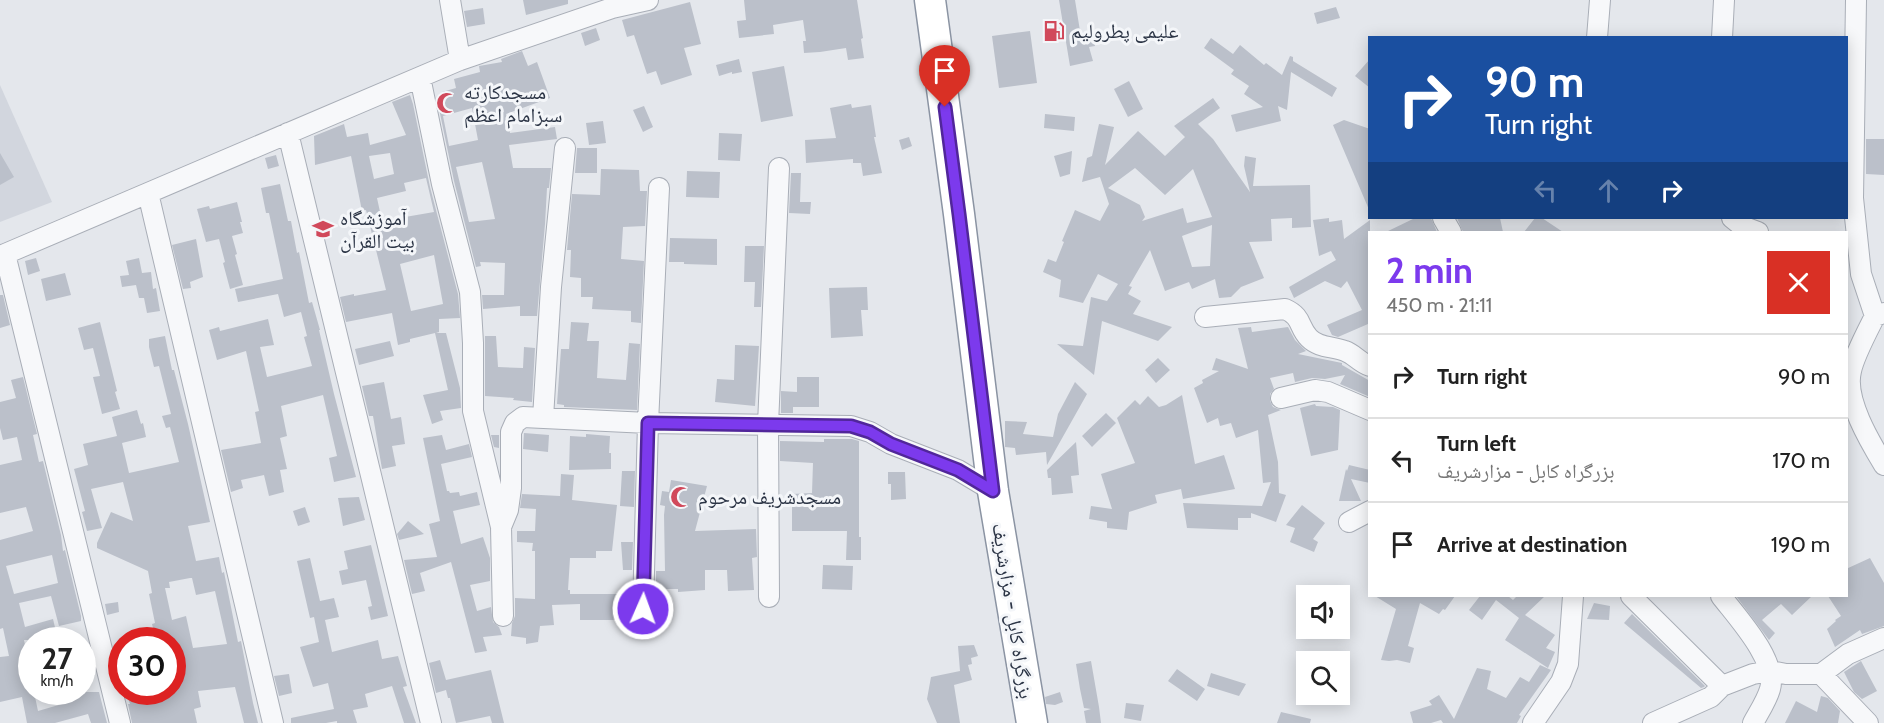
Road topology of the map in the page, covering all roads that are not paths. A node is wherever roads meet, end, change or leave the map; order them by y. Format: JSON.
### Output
{"nodes":[{"id":1,"x":450,"y":0,"type":"edge"},
{"id":2,"x":648,"y":0,"type":"edge"},
{"id":3,"x":930,"y":0,"type":"edge"},
{"id":4,"x":1600,"y":0,"type":"edge"},
{"id":5,"x":1724,"y":0,"type":"edge"},
{"id":6,"x":1856,"y":0,"type":"edge"},
{"id":7,"x":611,"y":4,"type":"edge"},
{"id":8,"x":1597,"y":36,"type":"edge"},
{"id":9,"x":1722,"y":36,"type":"edge"},
{"id":10,"x":460,"y":60,"type":"junction"},
{"id":11,"x":420,"y":77,"type":"junction"},
{"id":12,"x":288,"y":133,"type":"junction"},
{"id":13,"x":565,"y":148,"type":"dead end"},
{"id":14,"x":779,"y":168,"type":"dead end"},
{"id":15,"x":659,"y":188,"type":"dead end"},
{"id":16,"x":148,"y":193,"type":"junction"},
{"id":17,"x":1733,"y":219,"type":"edge"},
{"id":18,"x":1755,"y":231,"type":"edge"},
{"id":19,"x":3,"y":255,"type":"edge"},
{"id":20,"x":1854,"y":271,"type":"edge"},
{"id":21,"x":1880,"y":314,"type":"edge"},
{"id":22,"x":1205,"y":317,"type":"dead end"},
{"id":23,"x":1368,"y":365,"type":"edge"},
{"id":24,"x":1281,"y":398,"type":"dead end"},
{"id":25,"x":1368,"y":409,"type":"edge"},
{"id":26,"x":543,"y":418,"type":"junction"},
{"id":27,"x":648,"y":423,"type":"junction"},
{"id":28,"x":768,"y":425,"type":"junction"},
{"id":29,"x":1884,"y":465,"type":"edge"},
{"id":30,"x":993,"y":491,"type":"junction"},
{"id":31,"x":1368,"y":512,"type":"edge"},
{"id":32,"x":1348,"y":522,"type":"dead end"},
{"id":33,"x":501,"y":527,"type":"junction"},
{"id":34,"x":769,"y":597,"type":"dead end"},
{"id":35,"x":1573,"y":597,"type":"edge"},
{"id":36,"x":1632,"y":597,"type":"edge"},
{"id":37,"x":1722,"y":597,"type":"edge"},
{"id":38,"x":643,"y":609,"type":"dead end"},
{"id":39,"x":503,"y":616,"type":"dead end"},
{"id":40,"x":1884,"y":638,"type":"edge"},
{"id":41,"x":1771,"y":671,"type":"junction"},
{"id":42,"x":1821,"y":674,"type":"junction"},
{"id":43,"x":1722,"y":686,"type":"junction"},
{"id":44,"x":120,"y":723,"type":"edge"},
{"id":45,"x":273,"y":723,"type":"edge"},
{"id":46,"x":431,"y":723,"type":"edge"},
{"id":47,"x":1032,"y":723,"type":"edge"},
{"id":48,"x":1533,"y":723,"type":"edge"},
{"id":49,"x":1653,"y":723,"type":"edge"},
{"id":50,"x":1753,"y":723,"type":"edge"},
{"id":51,"x":1868,"y":723,"type":"edge"}],
"edges":[{"from":1,"to":10,"type":"street"},
{"from":2,"to":7,"type":"street"},
{"from":3,"to":30,"type":"highway","name":"بزرگراه کابل - مزارشریف"},
{"from":4,"to":8,"type":"street"},
{"from":5,"to":9,"type":"street"},
{"from":6,"to":20,"type":"street"},
{"from":7,"to":10,"type":"street"},
{"from":10,"to":11,"type":"street"},
{"from":11,"to":12,"type":"street"},
{"from":11,"to":33,"type":"street"},
{"from":12,"to":16,"type":"street"},
{"from":12,"to":46,"type":"street"},
{"from":13,"to":26,"type":"street"},
{"from":14,"to":28,"type":"street"},
{"from":15,"to":27,"type":"street"},
{"from":16,"to":19,"type":"street"},
{"from":16,"to":45,"type":"street"},
{"from":17,"to":18,"type":"street"},
{"from":19,"to":44,"type":"street"},
{"from":20,"to":21,"type":"street"},
{"from":21,"to":29,"type":"street"},
{"from":22,"to":23,"type":"street"},
{"from":24,"to":25,"type":"street"},
{"from":26,"to":27,"type":"street"},
{"from":26,"to":33,"type":"street"},
{"from":27,"to":28,"type":"street"},
{"from":27,"to":38,"type":"street"},
{"from":28,"to":30,"type":"street"},
{"from":28,"to":34,"type":"street"},
{"from":30,"to":47,"type":"highway","name":"بزرگراه کابل - مزارشریف"},
{"from":31,"to":32,"type":"street"},
{"from":33,"to":39,"type":"street"},
{"from":35,"to":48,"type":"street"},
{"from":36,"to":43,"type":"street"},
{"from":37,"to":41,"type":"street"},
{"from":40,"to":42,"type":"street"},
{"from":41,"to":42,"type":"street"},
{"from":41,"to":43,"type":"street"},
{"from":41,"to":50,"type":"street"},
{"from":42,"to":51,"type":"street"},
{"from":43,"to":49,"type":"street"}]}
